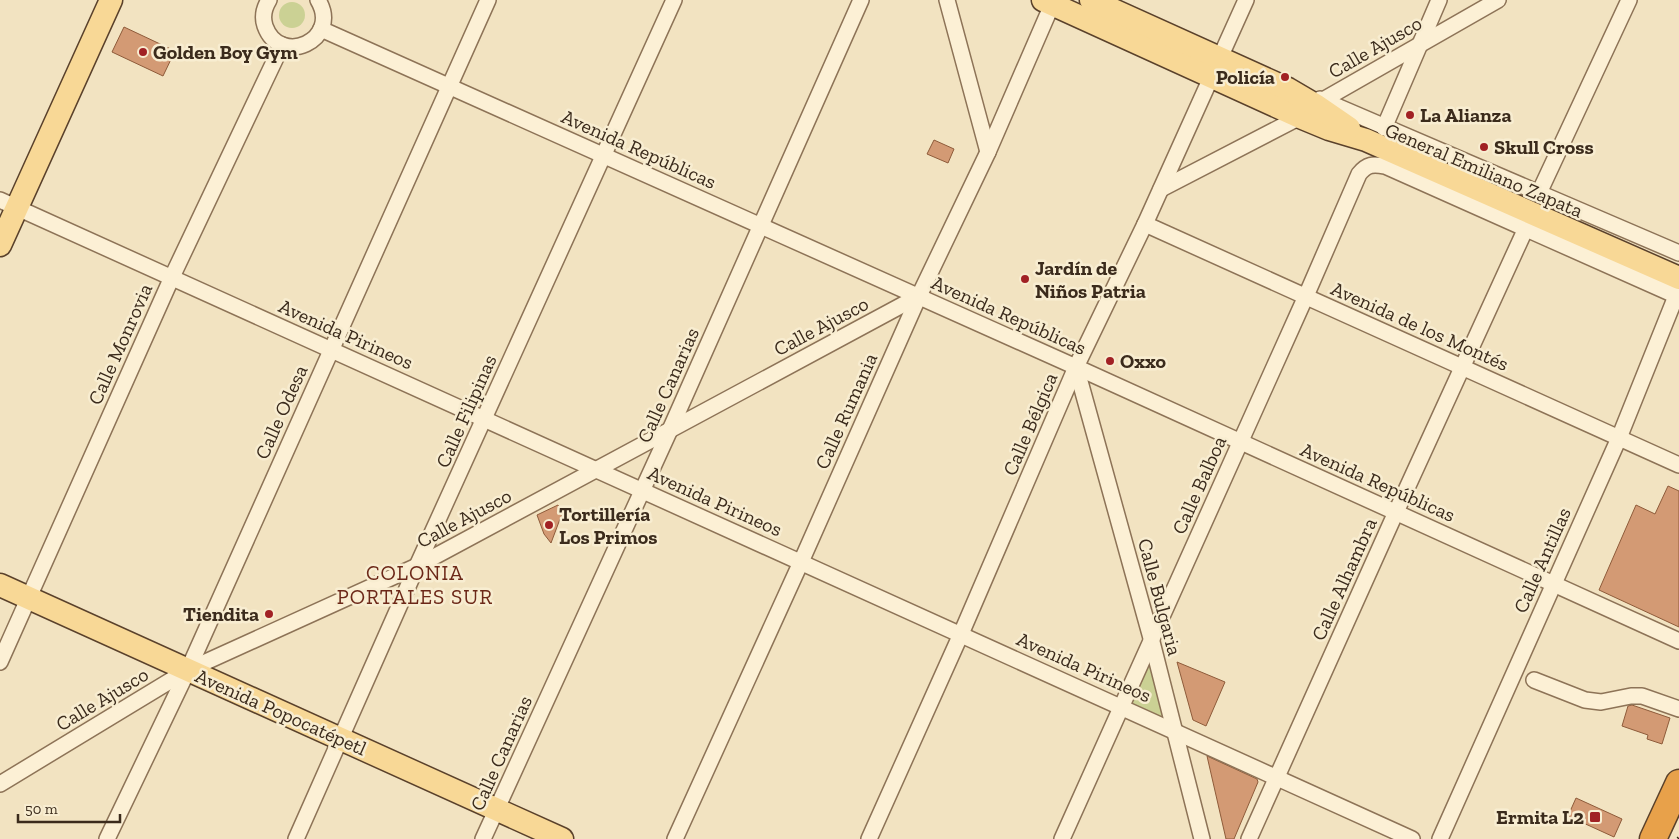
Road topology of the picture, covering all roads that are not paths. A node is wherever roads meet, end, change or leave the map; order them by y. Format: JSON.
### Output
{"nodes":[{"id":1,"x":111,"y":0,"type":"edge"},
{"id":2,"x":318,"y":0,"type":"edge"},
{"id":3,"x":488,"y":0,"type":"edge"},
{"id":4,"x":674,"y":0,"type":"edge"},
{"id":5,"x":861,"y":0,"type":"edge"},
{"id":6,"x":947,"y":0,"type":"edge"},
{"id":7,"x":1091,"y":0,"type":"edge"},
{"id":8,"x":1246,"y":0,"type":"edge"},
{"id":9,"x":1440,"y":0,"type":"edge"},
{"id":10,"x":1498,"y":0,"type":"edge"},
{"id":11,"x":1629,"y":0,"type":"edge"},
{"id":12,"x":1050,"y":1,"type":"edge"},
{"id":13,"x":264,"y":2,"type":"edge"},
{"id":14,"x":321,"y":29,"type":"junction"},
{"id":15,"x":1420,"y":44,"type":"junction"},
{"id":16,"x":282,"y":45,"type":"junction"},
{"id":17,"x":1216,"y":68,"type":"junction"},
{"id":18,"x":449,"y":87,"type":"junction"},
{"id":19,"x":1288,"y":89,"type":"junction"},
{"id":20,"x":1323,"y":100,"type":"junction"},
{"id":21,"x":1300,"y":117,"type":"junction"},
{"id":22,"x":1384,"y":128,"type":"junction"},
{"id":23,"x":1366,"y":140,"type":"junction"},
{"id":24,"x":988,"y":152,"type":"junction"},
{"id":25,"x":603,"y":156,"type":"junction"},
{"id":26,"x":1386,"y":166,"type":"joint"},
{"id":27,"x":1161,"y":188,"type":"junction"},
{"id":28,"x":1539,"y":194,"type":"junction"},
{"id":29,"x":9,"y":204,"type":"edge"},
{"id":30,"x":1145,"y":224,"type":"junction"},
{"id":31,"x":760,"y":225,"type":"junction"},
{"id":32,"x":1526,"y":228,"type":"junction"},
{"id":33,"x":0,"y":245,"type":"edge"},
{"id":34,"x":1679,"y":253,"type":"edge"},
{"id":35,"x":172,"y":277,"type":"junction"},
{"id":36,"x":1678,"y":290,"type":"edge"},
{"id":37,"x":919,"y":296,"type":"junction"},
{"id":38,"x":1306,"y":296,"type":"junction"},
{"id":39,"x":331,"y":349,"type":"junction"},
{"id":40,"x":1076,"y":367,"type":"junction"},
{"id":41,"x":1462,"y":368,"type":"junction"},
{"id":42,"x":484,"y":418,"type":"junction"},
{"id":43,"x":669,"y":432,"type":"junction"},
{"id":44,"x":1619,"y":438,"type":"junction"},
{"id":45,"x":1240,"y":442,"type":"junction"},
{"id":46,"x":1679,"y":465,"type":"edge"},
{"id":47,"x":598,"y":470,"type":"junction"},
{"id":48,"x":642,"y":490,"type":"junction"},
{"id":49,"x":1396,"y":512,"type":"junction"},
{"id":50,"x":801,"y":562,"type":"junction"},
{"id":51,"x":417,"y":566,"type":"junction"},
{"id":52,"x":1553,"y":584,"type":"junction"},
{"id":53,"x":0,"y":585,"type":"edge"},
{"id":54,"x":28,"y":597,"type":"junction"},
{"id":55,"x":961,"y":634,"type":"junction"},
{"id":56,"x":1151,"y":638,"type":"junction"},
{"id":57,"x":1679,"y":641,"type":"edge"},
{"id":58,"x":0,"y":662,"type":"edge"},
{"id":59,"x":188,"y":670,"type":"junction"},
{"id":60,"x":1534,"y":680,"type":"dead end"},
{"id":61,"x":1121,"y":706,"type":"junction"},
{"id":62,"x":1679,"y":709,"type":"edge"},
{"id":63,"x":1175,"y":730,"type":"junction"},
{"id":64,"x":341,"y":739,"type":"junction"},
{"id":65,"x":1277,"y":777,"type":"junction"},
{"id":66,"x":1679,"y":783,"type":"edge"},
{"id":67,"x":0,"y":784,"type":"edge"},
{"id":68,"x":497,"y":810,"type":"junction"},
{"id":69,"x":107,"y":839,"type":"edge"},
{"id":70,"x":296,"y":839,"type":"edge"},
{"id":71,"x":483,"y":839,"type":"edge"},
{"id":72,"x":562,"y":839,"type":"edge"},
{"id":73,"x":675,"y":839,"type":"edge"},
{"id":74,"x":869,"y":839,"type":"edge"},
{"id":75,"x":1062,"y":839,"type":"edge"},
{"id":76,"x":1202,"y":839,"type":"edge"},
{"id":77,"x":1249,"y":839,"type":"edge"},
{"id":78,"x":1412,"y":839,"type":"edge"},
{"id":79,"x":1440,"y":839,"type":"edge"},
{"id":80,"x":1653,"y":839,"type":"edge"}],
"edges":[{"from":1,"to":29,"type":"main road"},
{"from":2,"to":14,"type":"street"},
{"from":3,"to":18,"type":"street","name":"Calle Odesa"},
{"from":4,"to":25,"type":"street","name":"Calle Filipinas"},
{"from":5,"to":31,"type":"street","name":"Calle Canarias"},
{"from":6,"to":24,"type":"street"},
{"from":7,"to":17,"type":"main road","name":"General Emiliano Zapata"},
{"from":8,"to":17,"type":"street","name":"Calle Bélgica"},
{"from":9,"to":15,"type":"street"},
{"from":10,"to":15,"type":"street","name":"Calle Ajusco"},
{"from":11,"to":28,"type":"street"},
{"from":12,"to":17,"type":"main road","name":"General Emiliano Zapata"},
{"from":12,"to":24,"type":"street","name":"Calle Rumania"},
{"from":13,"to":16,"type":"street"},
{"from":14,"to":16,"type":"street"},
{"from":14,"to":18,"type":"street","name":"Avenida Repúblicas"},
{"from":15,"to":20,"type":"street","name":"Calle Ajusco"},
{"from":15,"to":22,"type":"street"},
{"from":16,"to":35,"type":"street","name":"Calle Monrovia"},
{"from":17,"to":19,"type":"main road","name":"General Emiliano Zapata"},
{"from":17,"to":21,"type":"main road","name":"General Emiliano Zapata"},
{"from":17,"to":27,"type":"street","name":"Calle Bélgica"},
{"from":18,"to":25,"type":"street","name":"Avenida Repúblicas"},
{"from":18,"to":39,"type":"street","name":"Calle Odesa"},
{"from":19,"to":20,"type":"street","name":"General Emiliano Zapata"},
{"from":19,"to":23,"type":"main road","name":"General Emiliano Zapata"},
{"from":20,"to":22,"type":"street","name":"General Emiliano Zapata"},
{"from":21,"to":23,"type":"main road","name":"General Emiliano Zapata"},
{"from":21,"to":27,"type":"street"},
{"from":22,"to":28,"type":"street","name":"General Emiliano Zapata"},
{"from":23,"to":36,"type":"main road","name":"General Emiliano Zapata"},
{"from":24,"to":37,"type":"street","name":"Calle Rumania"},
{"from":25,"to":31,"type":"street","name":"Avenida Repúblicas"},
{"from":25,"to":42,"type":"street","name":"Calle Filipinas"},
{"from":26,"to":32,"type":"street","name":"General Emiliano Zapata"},
{"from":26,"to":38,"type":"street","name":"Calle Balboa"},
{"from":27,"to":30,"type":"street","name":"Calle Bélgica"},
{"from":28,"to":34,"type":"street","name":"General Emiliano Zapata"},
{"from":29,"to":33,"type":"main road"},
{"from":29,"to":35,"type":"street","name":"Avenida Pirineos"},
{"from":30,"to":38,"type":"street","name":"Avenida de los Montés"},
{"from":30,"to":40,"type":"street","name":"Calle Bélgica"},
{"from":31,"to":37,"type":"street","name":"Avenida Repúblicas"},
{"from":31,"to":43,"type":"street","name":"Calle Canarias"},
{"from":32,"to":36,"type":"street","name":"General Emiliano Zapata"},
{"from":32,"to":41,"type":"street","name":"Calle Alhambra"},
{"from":35,"to":39,"type":"street","name":"Avenida Pirineos"},
{"from":35,"to":54,"type":"street","name":"Calle Monrovia"},
{"from":36,"to":44,"type":"street","name":"Calle Antillas"},
{"from":37,"to":40,"type":"street","name":"Avenida Repúblicas"},
{"from":37,"to":43,"type":"street","name":"Calle Ajusco"},
{"from":37,"to":50,"type":"street","name":"Calle Rumania"},
{"from":38,"to":41,"type":"street","name":"Avenida de los Montés"},
{"from":38,"to":45,"type":"street","name":"Calle Balboa"},
{"from":39,"to":42,"type":"street","name":"Avenida Pirineos"},
{"from":39,"to":59,"type":"street","name":"Calle Odesa"},
{"from":40,"to":45,"type":"street","name":"Avenida Repúblicas"},
{"from":40,"to":55,"type":"street","name":"Calle Bélgica"},
{"from":40,"to":56,"type":"street","name":"Calle Bulgaria"},
{"from":41,"to":44,"type":"street","name":"Avenida de los Montés"},
{"from":41,"to":49,"type":"street","name":"Calle Alhambra"},
{"from":42,"to":47,"type":"street","name":"Avenida Pirineos"},
{"from":42,"to":51,"type":"street","name":"Calle Filipinas"},
{"from":43,"to":47,"type":"street","name":"Calle Ajusco"},
{"from":43,"to":48,"type":"street","name":"Calle Canarias"},
{"from":44,"to":46,"type":"street","name":"Avenida de los Montés"},
{"from":44,"to":52,"type":"street","name":"Calle Antillas"},
{"from":45,"to":49,"type":"street","name":"Avenida Repúblicas"},
{"from":45,"to":56,"type":"street","name":"Calle Balboa"},
{"from":47,"to":48,"type":"street","name":"Avenida Pirineos"},
{"from":47,"to":51,"type":"street","name":"Calle Ajusco"},
{"from":48,"to":50,"type":"street","name":"Avenida Pirineos"},
{"from":48,"to":68,"type":"street","name":"Calle Canarias"},
{"from":49,"to":52,"type":"street","name":"Avenida Repúblicas"},
{"from":49,"to":65,"type":"street","name":"Calle Alhambra"},
{"from":50,"to":55,"type":"street","name":"Avenida Pirineos"},
{"from":50,"to":73,"type":"street","name":"Calle Rumania"},
{"from":51,"to":59,"type":"street","name":"Calle Ajusco"},
{"from":51,"to":64,"type":"street","name":"Calle Filipinas"},
{"from":52,"to":57,"type":"street","name":"Avenida Repúblicas"},
{"from":52,"to":79,"type":"street","name":"Calle Antillas"},
{"from":53,"to":54,"type":"main road","name":"Avenida Popocatépetl"},
{"from":54,"to":58,"type":"street","name":"Calle Monrovia"},
{"from":54,"to":59,"type":"main road","name":"Avenida Popocatépetl"},
{"from":55,"to":61,"type":"street","name":"Avenida Pirineos"},
{"from":55,"to":74,"type":"street","name":"Calle Bélgica"},
{"from":56,"to":61,"type":"street","name":"Calle Balboa"},
{"from":56,"to":63,"type":"street","name":"Calle Bulgaria"},
{"from":59,"to":64,"type":"main road","name":"Avenida Popocatépetl"},
{"from":59,"to":67,"type":"street","name":"Calle Ajusco"},
{"from":59,"to":69,"type":"street","name":"Calle Odesa"},
{"from":60,"to":62,"type":"street"},
{"from":61,"to":63,"type":"street","name":"Avenida Pirineos"},
{"from":61,"to":75,"type":"street","name":"Calle Balboa"},
{"from":63,"to":65,"type":"street","name":"Avenida Pirineos"},
{"from":63,"to":76,"type":"street","name":"Calle Bulgaria"},
{"from":64,"to":68,"type":"main road","name":"Avenida Popocatépetl"},
{"from":64,"to":70,"type":"street","name":"Calle Filipinas"},
{"from":65,"to":77,"type":"street","name":"Calle Alhambra"},
{"from":65,"to":78,"type":"street","name":"Avenida Pirineos"},
{"from":66,"to":80,"type":"highway"},
{"from":68,"to":71,"type":"street","name":"Calle Canarias"},
{"from":68,"to":72,"type":"main road","name":"Avenida Popocatépetl"}]}
